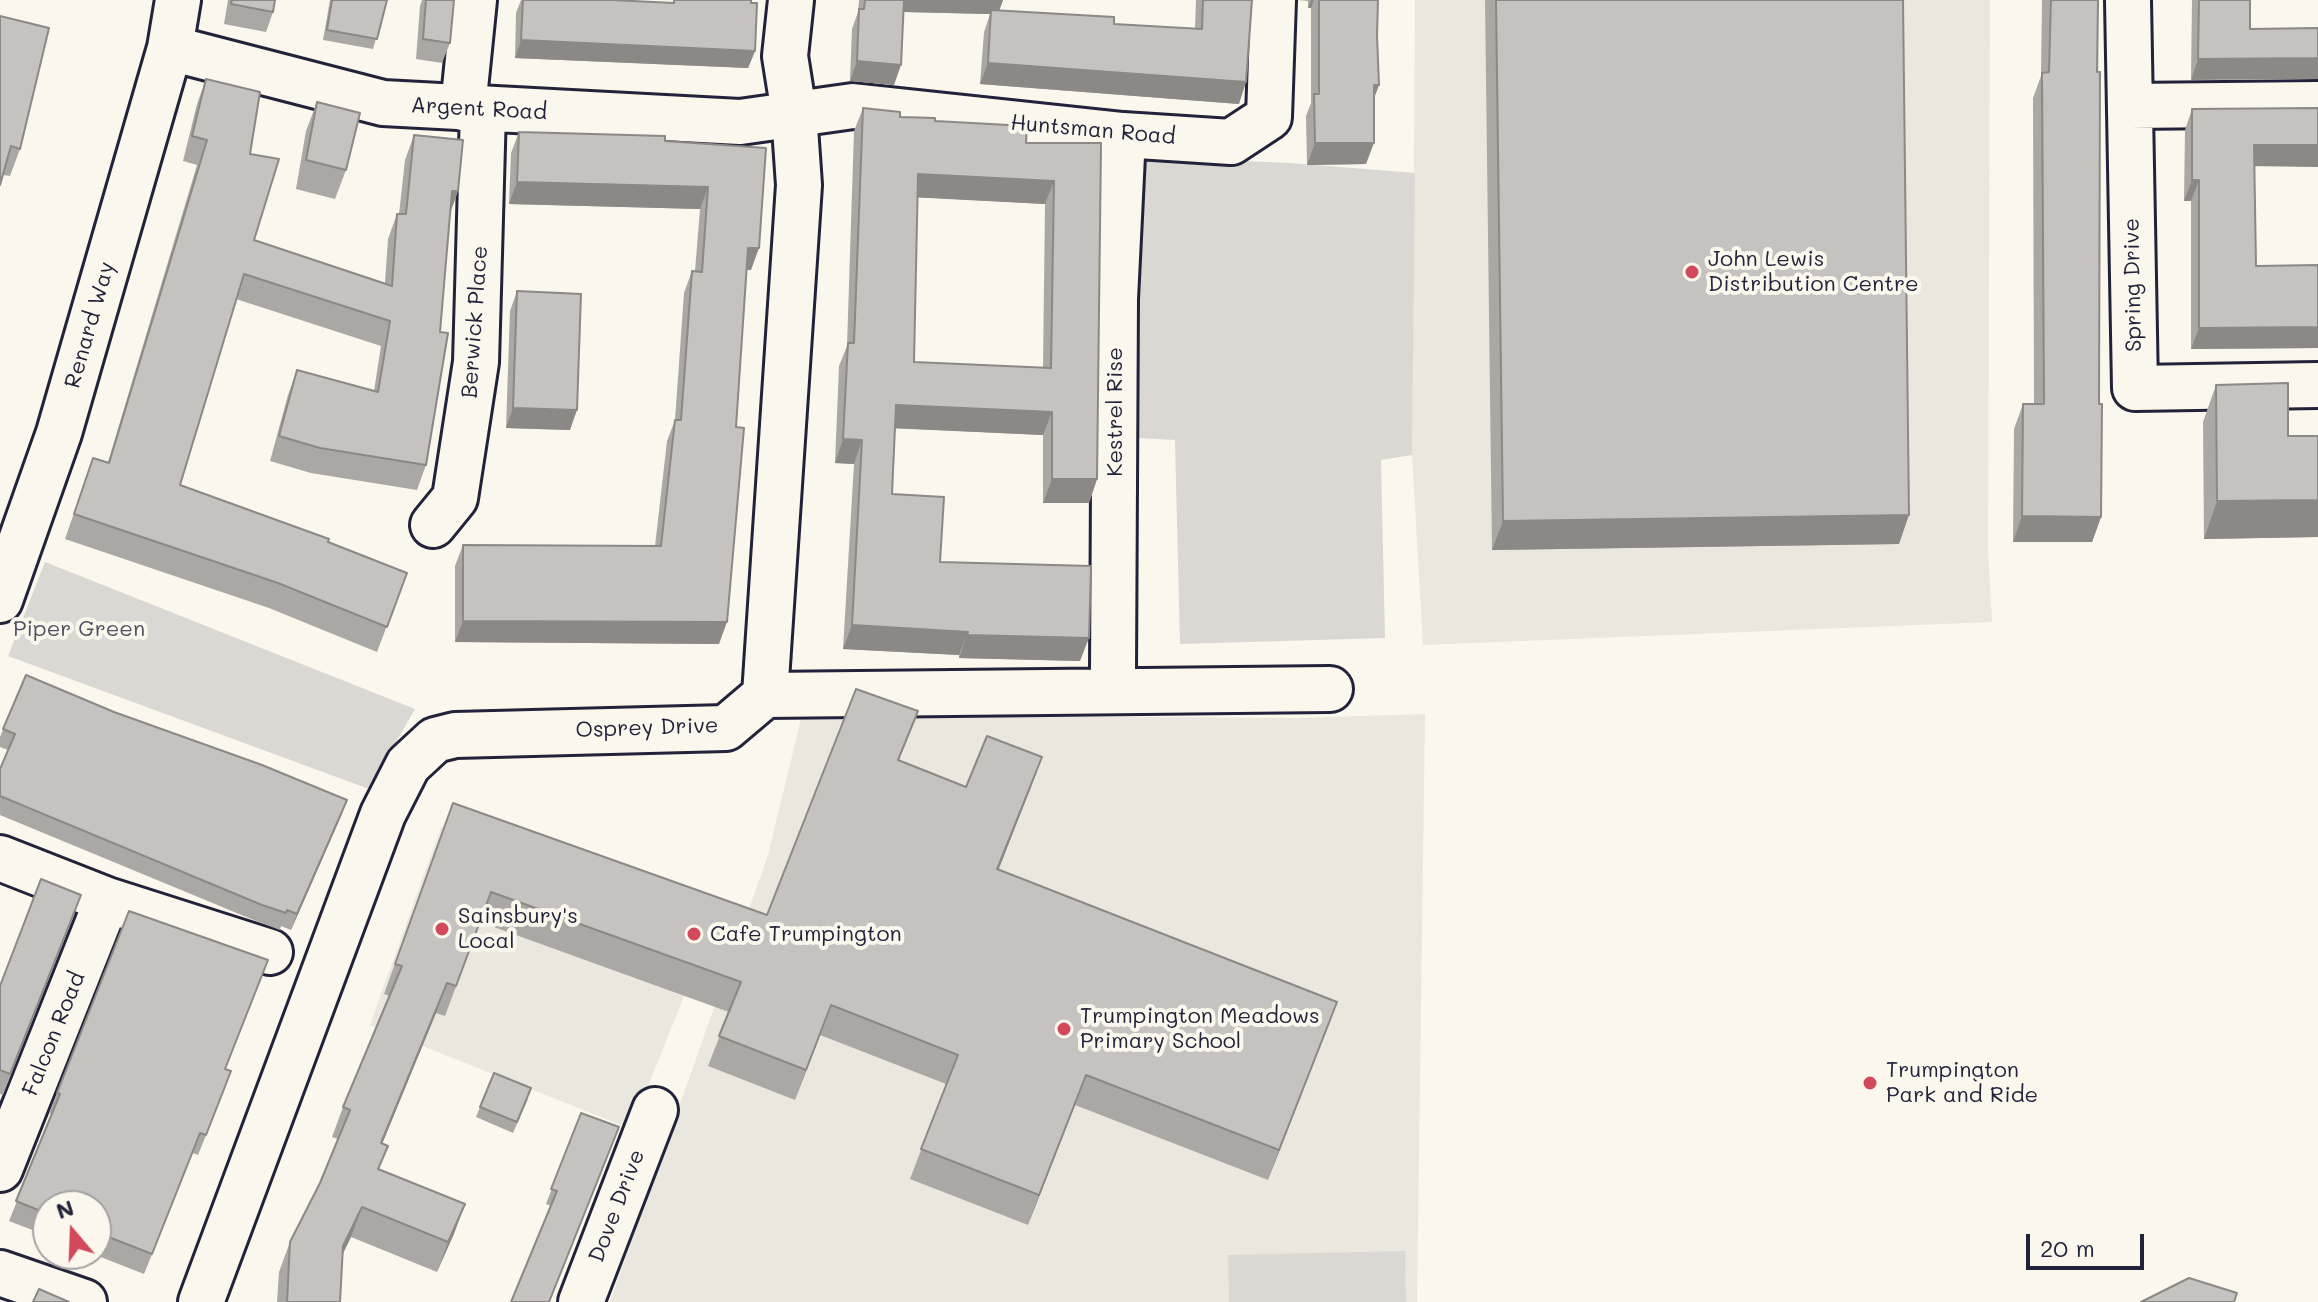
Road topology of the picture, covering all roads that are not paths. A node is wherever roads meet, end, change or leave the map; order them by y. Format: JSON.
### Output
{"nodes":[{"id":1,"x":178,"y":0,"type":"edge"},
{"id":2,"x":474,"y":0,"type":"edge"},
{"id":3,"x":791,"y":0,"type":"edge"},
{"id":4,"x":1273,"y":0,"type":"edge"},
{"id":5,"x":2128,"y":0,"type":"edge"},
{"id":6,"x":170,"y":48,"type":"junction"},
{"id":7,"x":2318,"y":104,"type":"edge"},
{"id":8,"x":2130,"y":106,"type":"junction"},
{"id":9,"x":473,"y":109,"type":"junction"},
{"id":10,"x":794,"y":113,"type":"junction"},
{"id":11,"x":1123,"y":135,"type":"junction"},
{"id":12,"x":2318,"y":385,"type":"edge"},
{"id":13,"x":433,"y":525,"type":"dead end"},
{"id":14,"x":0,"y":600,"type":"edge"},
{"id":15,"x":1330,"y":689,"type":"dead end"},
{"id":16,"x":1116,"y":690,"type":"junction"},
{"id":17,"x":765,"y":695,"type":"junction"},
{"id":18,"x":0,"y":858,"type":"edge"},
{"id":19,"x":107,"y":900,"type":"junction"},
{"id":20,"x":270,"y":952,"type":"dead end"},
{"id":21,"x":655,"y":1110,"type":"dead end"},
{"id":22,"x":0,"y":1169,"type":"edge"},
{"id":23,"x":0,"y":1273,"type":"edge"},
{"id":24,"x":84,"y":1302,"type":"edge"},
{"id":25,"x":201,"y":1302,"type":"edge"},
{"id":26,"x":581,"y":1302,"type":"edge"}],
"edges":[{"from":1,"to":6,"type":"street","name":"Renard Way"},
{"from":2,"to":9,"type":"street","name":"Berwick Place"},
{"from":3,"to":10,"type":"street"},
{"from":4,"to":11,"type":"street","name":"Huntsman Road"},
{"from":5,"to":8,"type":"street","name":"Spring Drive"},
{"from":6,"to":9,"type":"street","name":"Argent Road"},
{"from":6,"to":14,"type":"street","name":"Renard Way"},
{"from":7,"to":8,"type":"street"},
{"from":8,"to":12,"type":"street","name":"Spring Drive"},
{"from":9,"to":10,"type":"street","name":"Argent Road"},
{"from":9,"to":13,"type":"street","name":"Berwick Place"},
{"from":10,"to":11,"type":"street","name":"Huntsman Road"},
{"from":10,"to":17,"type":"street"},
{"from":11,"to":16,"type":"street","name":"Kestrel Rise"},
{"from":15,"to":16,"type":"street"},
{"from":16,"to":17,"type":"street"},
{"from":17,"to":25,"type":"street","name":"Osprey Drive"},
{"from":18,"to":19,"type":"street"},
{"from":19,"to":20,"type":"street"},
{"from":19,"to":22,"type":"street","name":"Falcon Road"},
{"from":21,"to":26,"type":"street","name":"Dove Drive"},
{"from":23,"to":24,"type":"street"}]}
